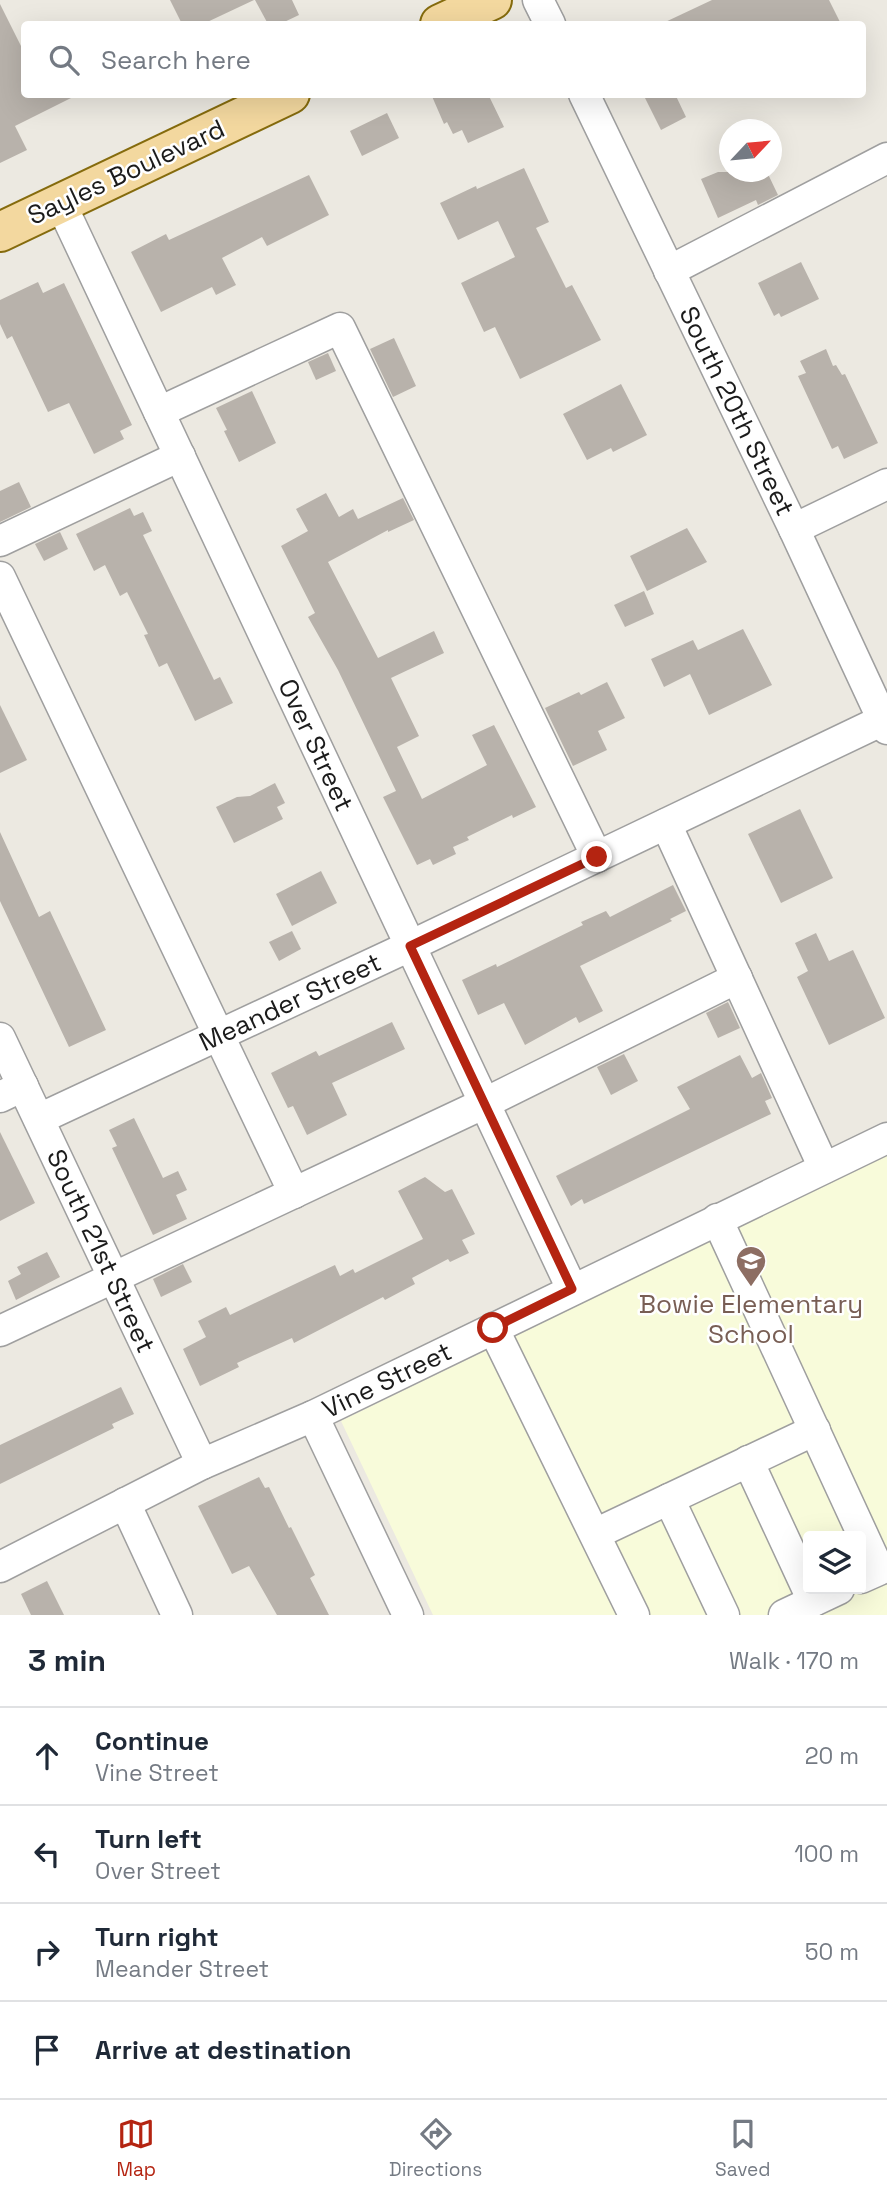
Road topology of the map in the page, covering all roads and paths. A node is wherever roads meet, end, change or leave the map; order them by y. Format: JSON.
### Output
{"nodes":[{"id":1,"x":492,"y":0,"type":"edge"},
{"id":2,"x":538,"y":0,"type":"edge"},
{"id":3,"x":446,"y":21,"type":"edge"},
{"id":4,"x":548,"y":21,"type":"edge"},
{"id":5,"x":281,"y":98,"type":"edge"},
{"id":6,"x":586,"y":98,"type":"edge"},
{"id":7,"x":887,"y":158,"type":"edge"},
{"id":8,"x":60,"y":202,"type":"junction"},
{"id":9,"x":0,"y":232,"type":"edge"},
{"id":10,"x":669,"y":271,"type":"junction"},
{"id":11,"x":159,"y":412,"type":"junction"},
{"id":12,"x":180,"y":456,"type":"junction"},
{"id":13,"x":887,"y":484,"type":"edge"},
{"id":14,"x":794,"y":529,"type":"junction"},
{"id":15,"x":0,"y":541,"type":"edge"},
{"id":16,"x":0,"y":577,"type":"edge"},
{"id":17,"x":885,"y":725,"type":"edge"},
{"id":18,"x":666,"y":824,"type":"junction"},
{"id":19,"x":597,"y":857,"type":"junction"},
{"id":20,"x":410,"y":946,"type":"junction"},
{"id":21,"x":737,"y":978,"type":"junction"},
{"id":22,"x":220,"y":1035,"type":"junction"},
{"id":23,"x":0,"y":1038,"type":"edge"},
{"id":24,"x":11,"y":1092,"type":"edge"},
{"id":25,"x":485,"y":1103,"type":"junction"},
{"id":26,"x":38,"y":1119,"type":"junction"},
{"id":27,"x":887,"y":1138,"type":"edge"},
{"id":28,"x":824,"y":1168,"type":"junction"},
{"id":29,"x":294,"y":1193,"type":"junction"},
{"id":30,"x":717,"y":1219,"type":"junction"},
{"id":31,"x":113,"y":1277,"type":"junction"},
{"id":32,"x":572,"y":1289,"type":"junction"},
{"id":33,"x":493,"y":1328,"type":"junction"},
{"id":34,"x":0,"y":1331,"type":"edge"},
{"id":35,"x":313,"y":1416,"type":"junction"},
{"id":36,"x":815,"y":1430,"type":"junction"},
{"id":37,"x":748,"y":1461,"type":"junction"},
{"id":38,"x":202,"y":1464,"type":"junction"},
{"id":39,"x":669,"y":1499,"type":"junction"},
{"id":40,"x":125,"y":1503,"type":"junction"},
{"id":41,"x":861,"y":1531,"type":"edge"},
{"id":42,"x":595,"y":1534,"type":"junction"},
{"id":43,"x":866,"y":1542,"type":"edge"},
{"id":44,"x":0,"y":1567,"type":"edge"},
{"id":45,"x":866,"y":1576,"type":"edge"},
{"id":46,"x":826,"y":1595,"type":"edge"},
{"id":47,"x":177,"y":1615,"type":"edge"},
{"id":48,"x":408,"y":1615,"type":"edge"},
{"id":49,"x":634,"y":1615,"type":"edge"},
{"id":50,"x":724,"y":1615,"type":"edge"},
{"id":51,"x":784,"y":1615,"type":"edge"}],
"edges":[{"from":1,"to":3,"type":"main road"},
{"from":2,"to":4,"type":"street"},
{"from":5,"to":8,"type":"main road","name":"Sayles Boulevard"},
{"from":6,"to":10,"type":"street","name":"South 20th Street"},
{"from":7,"to":10,"type":"street"},
{"from":8,"to":9,"type":"main road","name":"Sayles Boulevard"},
{"from":8,"to":11,"type":"street","name":"Over Street"},
{"from":10,"to":14,"type":"street","name":"South 20th Street"},
{"from":11,"to":12,"type":"street","name":"Over Street"},
{"from":11,"to":19,"type":"street"},
{"from":12,"to":15,"type":"street"},
{"from":12,"to":20,"type":"street","name":"Over Street"},
{"from":13,"to":14,"type":"street"},
{"from":14,"to":17,"type":"street","name":"South 20th Street"},
{"from":16,"to":22,"type":"street"},
{"from":17,"to":18,"type":"street","name":"Meander Street"},
{"from":18,"to":19,"type":"street","name":"Meander Street"},
{"from":18,"to":21,"type":"street"},
{"from":19,"to":20,"type":"street","name":"Meander Street"},
{"from":20,"to":22,"type":"street","name":"Meander Street"},
{"from":20,"to":25,"type":"street","name":"Over Street"},
{"from":21,"to":25,"type":"street"},
{"from":21,"to":28,"type":"street"},
{"from":22,"to":26,"type":"street","name":"Meander Street"},
{"from":22,"to":29,"type":"street"},
{"from":23,"to":24,"type":"street","name":"South 21st Street"},
{"from":24,"to":26,"type":"street","name":"South 21st Street"},
{"from":25,"to":29,"type":"street"},
{"from":25,"to":32,"type":"street","name":"Over Street"},
{"from":26,"to":31,"type":"street","name":"South 21st Street"},
{"from":27,"to":28,"type":"street","name":"Vine Street"},
{"from":28,"to":30,"type":"street","name":"Vine Street"},
{"from":29,"to":31,"type":"street"},
{"from":30,"to":32,"type":"street","name":"Vine Street"},
{"from":30,"to":36,"type":"street"},
{"from":31,"to":34,"type":"street"},
{"from":31,"to":38,"type":"street","name":"South 21st Street"},
{"from":32,"to":33,"type":"street","name":"Vine Street"},
{"from":33,"to":35,"type":"street","name":"Vine Street"},
{"from":33,"to":42,"type":"street"},
{"from":35,"to":38,"type":"street","name":"Vine Street"},
{"from":35,"to":48,"type":"street"},
{"from":36,"to":37,"type":"street"},
{"from":36,"to":41,"type":"street"},
{"from":37,"to":39,"type":"street"},
{"from":37,"to":46,"type":"street"},
{"from":38,"to":40,"type":"street","name":"Vine Street"},
{"from":39,"to":42,"type":"street"},
{"from":39,"to":50,"type":"street"},
{"from":40,"to":44,"type":"street","name":"Vine Street"},
{"from":40,"to":47,"type":"street"},
{"from":42,"to":49,"type":"street"},
{"from":43,"to":45,"type":"street"},
{"from":46,"to":51,"type":"street"}]}
